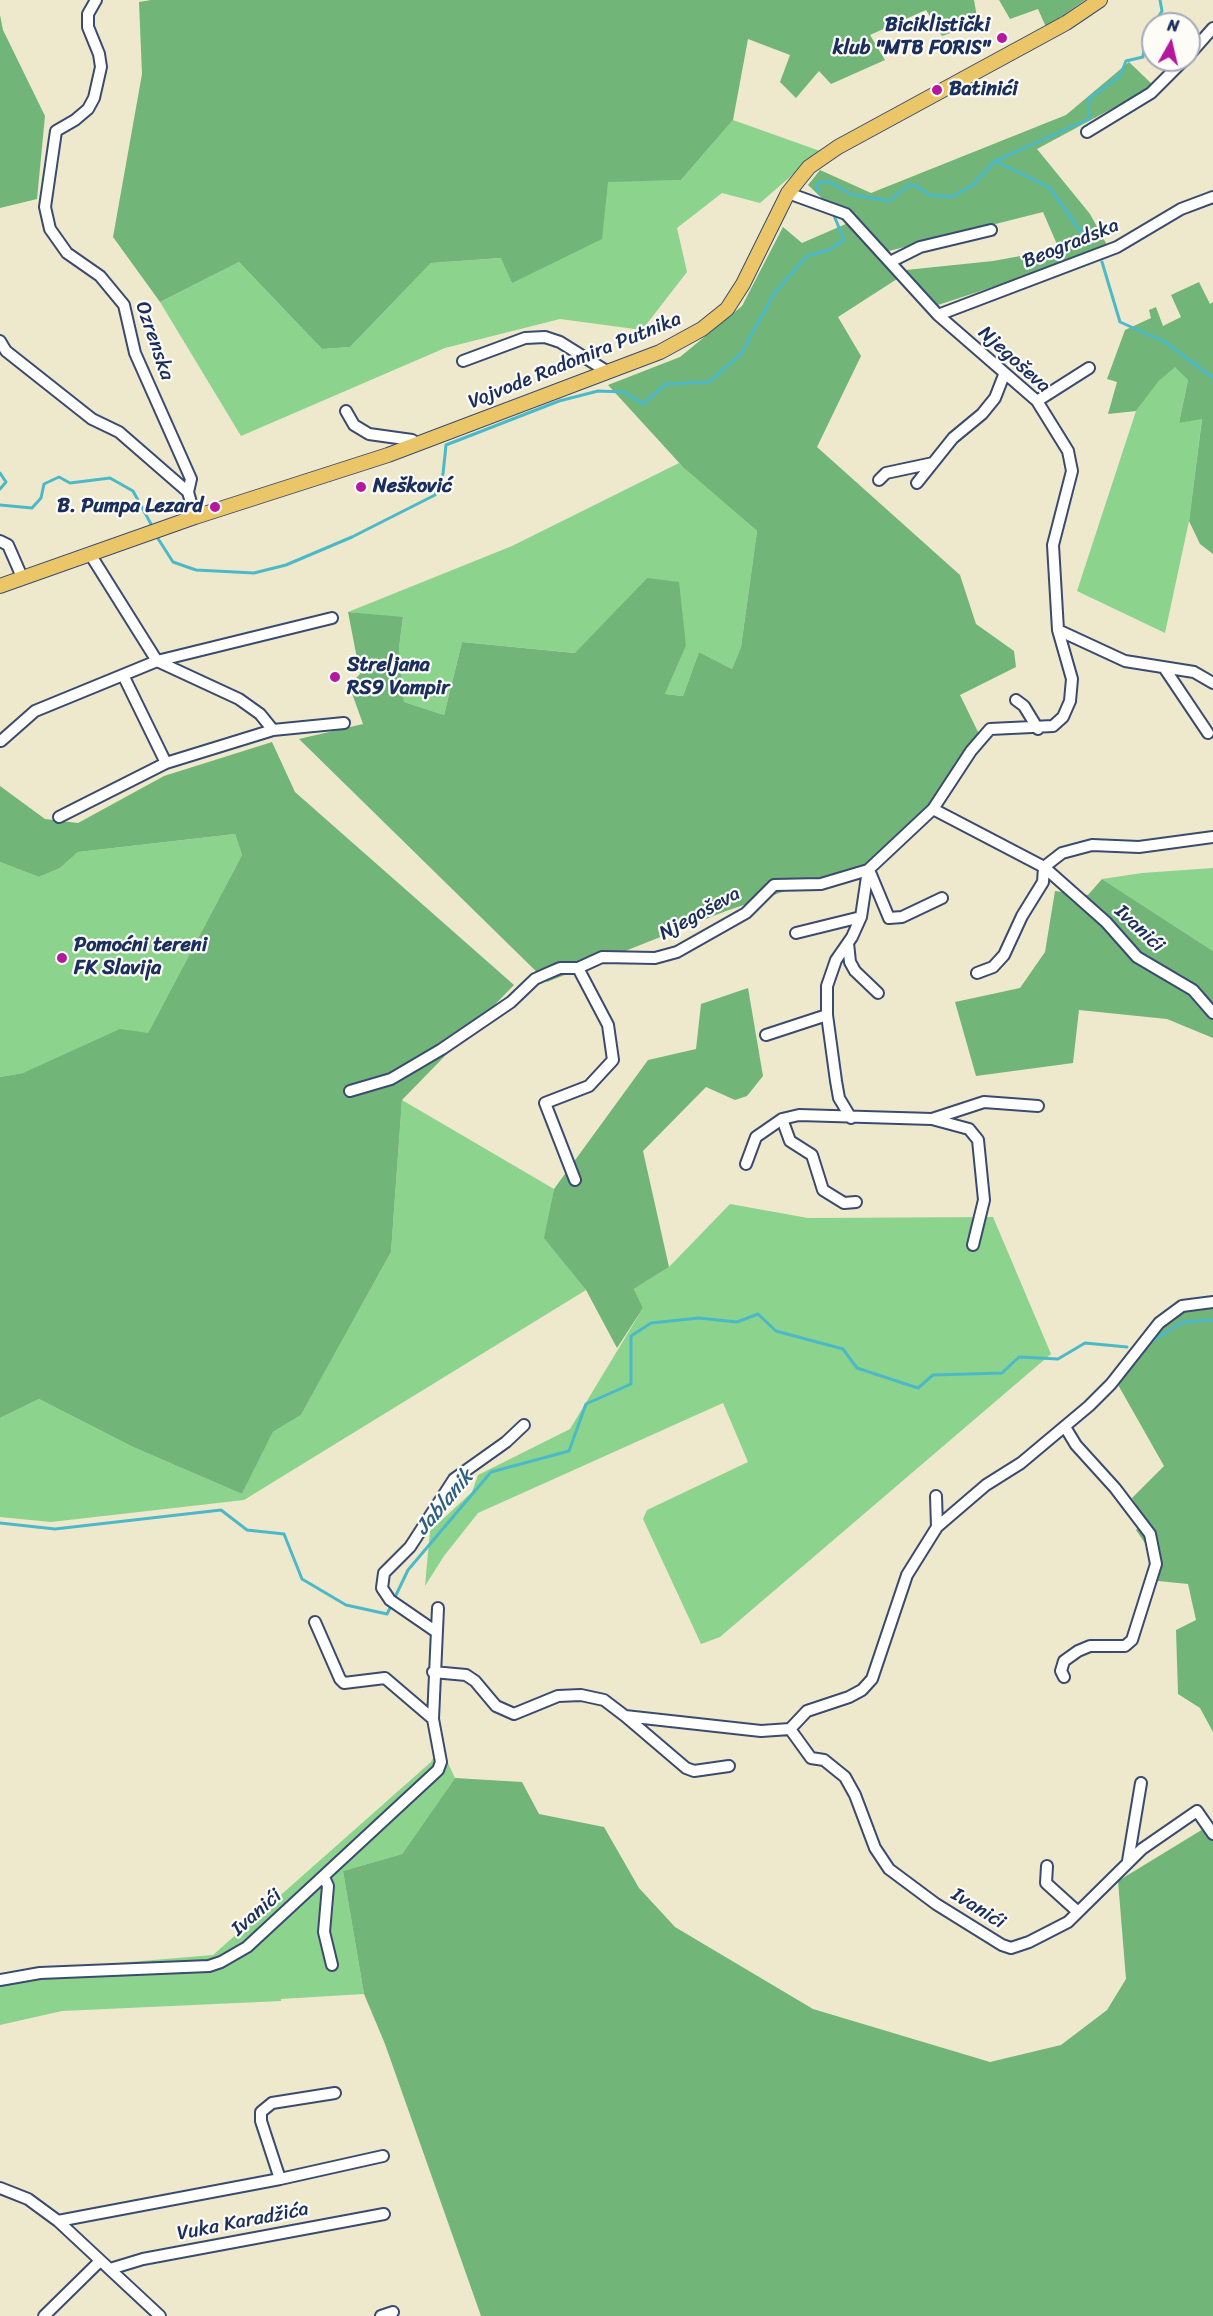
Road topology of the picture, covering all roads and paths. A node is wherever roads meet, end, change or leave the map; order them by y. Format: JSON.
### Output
{"nodes":[{"id":1,"x":96,"y":0,"type":"edge"},
{"id":2,"x":1100,"y":0,"type":"edge"},
{"id":3,"x":1213,"y":28,"type":"edge"},
{"id":4,"x":1201,"y":42,"type":"edge"},
{"id":5,"x":1172,"y":72,"type":"edge"},
{"id":6,"x":1087,"y":132,"type":"dead end"},
{"id":7,"x":788,"y":193,"type":"junction"},
{"id":8,"x":1213,"y":197,"type":"edge"},
{"id":9,"x":991,"y":230,"type":"dead end"},
{"id":10,"x":890,"y":262,"type":"junction"},
{"id":11,"x":938,"y":315,"type":"junction"},
{"id":12,"x":0,"y":341,"type":"edge"},
{"id":13,"x":463,"y":361,"type":"dead end"},
{"id":14,"x":1089,"y":368,"type":"dead end"},
{"id":15,"x":608,"y":372,"type":"junction"},
{"id":16,"x":1004,"y":375,"type":"junction"},
{"id":17,"x":1037,"y":401,"type":"junction"},
{"id":18,"x":346,"y":411,"type":"dead end"},
{"id":19,"x":418,"y":444,"type":"junction"},
{"id":20,"x":933,"y":463,"type":"junction"},
{"id":21,"x":879,"y":480,"type":"dead end"},
{"id":22,"x":917,"y":483,"type":"dead end"},
{"id":23,"x":188,"y":492,"type":"junction"},
{"id":24,"x":195,"y":517,"type":"junction"},
{"id":25,"x":0,"y":541,"type":"edge"},
{"id":26,"x":90,"y":555,"type":"junction"},
{"id":27,"x":22,"y":577,"type":"junction"},
{"id":28,"x":0,"y":586,"type":"edge"},
{"id":29,"x":332,"y":618,"type":"dead end"},
{"id":30,"x":1058,"y":630,"type":"junction"},
{"id":31,"x":157,"y":661,"type":"junction"},
{"id":32,"x":1165,"y":669,"type":"junction"},
{"id":33,"x":123,"y":675,"type":"junction"},
{"id":34,"x":1213,"y":683,"type":"edge"},
{"id":35,"x":1016,"y":700,"type":"dead end"},
{"id":36,"x":344,"y":723,"type":"dead end"},
{"id":37,"x":1038,"y":729,"type":"junction"},
{"id":38,"x":273,"y":730,"type":"junction"},
{"id":39,"x":1208,"y":733,"type":"dead end"},
{"id":40,"x":1,"y":741,"type":"edge"},
{"id":41,"x":166,"y":763,"type":"junction"},
{"id":42,"x":933,"y":809,"type":"junction"},
{"id":43,"x":59,"y":817,"type":"dead end"},
{"id":44,"x":1213,"y":837,"type":"edge"},
{"id":45,"x":1044,"y":867,"type":"junction"},
{"id":46,"x":868,"y":870,"type":"junction"},
{"id":47,"x":942,"y":898,"type":"dead end"},
{"id":48,"x":861,"y":917,"type":"junction"},
{"id":49,"x":796,"y":933,"type":"dead end"},
{"id":50,"x":848,"y":943,"type":"junction"},
{"id":51,"x":578,"y":968,"type":"junction"},
{"id":52,"x":977,"y":973,"type":"dead end"},
{"id":53,"x":878,"y":993,"type":"dead end"},
{"id":54,"x":1213,"y":1013,"type":"edge"},
{"id":55,"x":827,"y":1015,"type":"junction"},
{"id":56,"x":766,"y":1035,"type":"dead end"},
{"id":57,"x":350,"y":1091,"type":"dead end"},
{"id":58,"x":1038,"y":1106,"type":"dead end"},
{"id":59,"x":851,"y":1118,"type":"junction"},
{"id":60,"x":782,"y":1119,"type":"junction"},
{"id":61,"x":932,"y":1119,"type":"junction"},
{"id":62,"x":746,"y":1164,"type":"dead end"},
{"id":63,"x":575,"y":1180,"type":"dead end"},
{"id":64,"x":856,"y":1202,"type":"dead end"},
{"id":65,"x":973,"y":1245,"type":"dead end"},
{"id":66,"x":1213,"y":1302,"type":"edge"},
{"id":67,"x":524,"y":1425,"type":"dead end"},
{"id":68,"x":1065,"y":1427,"type":"junction"},
{"id":69,"x":936,"y":1496,"type":"dead end"},
{"id":70,"x":937,"y":1527,"type":"junction"},
{"id":71,"x":438,"y":1608,"type":"dead end"},
{"id":72,"x":315,"y":1622,"type":"dead end"},
{"id":73,"x":435,"y":1631,"type":"junction"},
{"id":74,"x":433,"y":1672,"type":"junction"},
{"id":75,"x":1064,"y":1677,"type":"dead end"},
{"id":76,"x":625,"y":1716,"type":"junction"},
{"id":77,"x":433,"y":1719,"type":"junction"},
{"id":78,"x":790,"y":1729,"type":"junction"},
{"id":79,"x":729,"y":1766,"type":"dead end"},
{"id":80,"x":1142,"y":1783,"type":"dead end"},
{"id":81,"x":1213,"y":1834,"type":"edge"},
{"id":82,"x":1128,"y":1861,"type":"junction"},
{"id":83,"x":1047,"y":1866,"type":"dead end"},
{"id":84,"x":324,"y":1877,"type":"junction"},
{"id":85,"x":1078,"y":1912,"type":"junction"},
{"id":86,"x":332,"y":1965,"type":"dead end"},
{"id":87,"x":0,"y":1980,"type":"edge"},
{"id":88,"x":335,"y":2093,"type":"dead end"},
{"id":89,"x":383,"y":2156,"type":"dead end"},
{"id":90,"x":280,"y":2180,"type":"junction"},
{"id":91,"x":0,"y":2188,"type":"edge"},
{"id":92,"x":384,"y":2214,"type":"dead end"},
{"id":93,"x":58,"y":2221,"type":"junction"},
{"id":94,"x":100,"y":2262,"type":"junction"},
{"id":95,"x":110,"y":2269,"type":"junction"},
{"id":96,"x":393,"y":2312,"type":"dead end"},
{"id":97,"x":44,"y":2316,"type":"edge"},
{"id":98,"x":160,"y":2316,"type":"edge"},
{"id":99,"x":381,"y":2316,"type":"edge"}],
"edges":[{"from":1,"to":23,"type":"street","name":"Ozrenska"},
{"from":2,"to":7,"type":"main road","name":"Vojvode Radomira Putnika"},
{"from":3,"to":4,"type":"street"},
{"from":5,"to":6,"type":"street"},
{"from":7,"to":10,"type":"street","name":"Njegoševa"},
{"from":7,"to":15,"type":"main road","name":"Vojvode Radomira Putnika"},
{"from":8,"to":11,"type":"street","name":"Beogradska"},
{"from":9,"to":10,"type":"street"},
{"from":10,"to":11,"type":"street","name":"Njegoševa"},
{"from":11,"to":16,"type":"street","name":"Njegoševa"},
{"from":12,"to":23,"type":"street"},
{"from":13,"to":15,"type":"street"},
{"from":14,"to":17,"type":"street"},
{"from":15,"to":19,"type":"main road","name":"Vojvode Radomira Putnika"},
{"from":16,"to":17,"type":"street","name":"Njegoševa"},
{"from":16,"to":20,"type":"street"},
{"from":17,"to":30,"type":"street","name":"Njegoševa"},
{"from":18,"to":19,"type":"street"},
{"from":19,"to":24,"type":"main road","name":"Vojvode Radomira Putnika"},
{"from":20,"to":21,"type":"street"},
{"from":20,"to":22,"type":"street"},
{"from":23,"to":24,"type":"street"},
{"from":24,"to":26,"type":"main road","name":"Vojvode Radomira Putnika"},
{"from":25,"to":27,"type":"street"},
{"from":26,"to":27,"type":"main road","name":"Vojvode Radomira Putnika"},
{"from":26,"to":31,"type":"street"},
{"from":27,"to":28,"type":"main road","name":"Vojvode Radomira Putnika"},
{"from":29,"to":31,"type":"street"},
{"from":30,"to":32,"type":"street"},
{"from":30,"to":37,"type":"street","name":"Njegoševa"},
{"from":31,"to":33,"type":"street"},
{"from":31,"to":38,"type":"street"},
{"from":32,"to":34,"type":"street"},
{"from":32,"to":39,"type":"street"},
{"from":33,"to":40,"type":"street"},
{"from":33,"to":41,"type":"street"},
{"from":35,"to":37,"type":"street"},
{"from":36,"to":38,"type":"street"},
{"from":37,"to":42,"type":"street","name":"Njegoševa"},
{"from":38,"to":41,"type":"street"},
{"from":41,"to":43,"type":"street"},
{"from":42,"to":45,"type":"street"},
{"from":42,"to":46,"type":"street","name":"Njegoševa"},
{"from":44,"to":45,"type":"street"},
{"from":45,"to":52,"type":"street"},
{"from":45,"to":54,"type":"street","name":"Ivanići"},
{"from":46,"to":47,"type":"street"},
{"from":46,"to":48,"type":"street"},
{"from":46,"to":51,"type":"street","name":"Njegoševa"},
{"from":48,"to":49,"type":"street"},
{"from":48,"to":50,"type":"street"},
{"from":50,"to":53,"type":"street"},
{"from":50,"to":55,"type":"street"},
{"from":51,"to":57,"type":"street","name":"Njegoševa"},
{"from":51,"to":63,"type":"street"},
{"from":55,"to":56,"type":"street"},
{"from":55,"to":59,"type":"street"},
{"from":58,"to":61,"type":"street"},
{"from":59,"to":60,"type":"street"},
{"from":59,"to":61,"type":"street"},
{"from":60,"to":62,"type":"street"},
{"from":60,"to":64,"type":"street"},
{"from":61,"to":65,"type":"street"},
{"from":66,"to":68,"type":"street"},
{"from":67,"to":73,"type":"street"},
{"from":68,"to":70,"type":"street"},
{"from":68,"to":75,"type":"street"},
{"from":69,"to":70,"type":"street"},
{"from":70,"to":78,"type":"street"},
{"from":71,"to":73,"type":"street","name":"Ivanići"},
{"from":72,"to":77,"type":"street"},
{"from":73,"to":74,"type":"street","name":"Ivanići"},
{"from":74,"to":76,"type":"street"},
{"from":74,"to":77,"type":"street","name":"Ivanići"},
{"from":76,"to":78,"type":"street"},
{"from":76,"to":79,"type":"street"},
{"from":77,"to":84,"type":"street","name":"Ivanići"},
{"from":78,"to":85,"type":"street","name":"Ivanići"},
{"from":80,"to":82,"type":"street"},
{"from":81,"to":82,"type":"street","name":"Ivanići"},
{"from":82,"to":85,"type":"street","name":"Ivanići"},
{"from":83,"to":85,"type":"street"},
{"from":84,"to":86,"type":"street"},
{"from":84,"to":87,"type":"street","name":"Ivanići"},
{"from":88,"to":90,"type":"street","name":"Vuka Karadžića"},
{"from":89,"to":90,"type":"street","name":"Vuka Karadžića"},
{"from":90,"to":93,"type":"street","name":"Vuka Karadžića"},
{"from":91,"to":93,"type":"street"},
{"from":92,"to":95,"type":"street","name":"Vuka Karadžića"},
{"from":93,"to":94,"type":"street"},
{"from":94,"to":95,"type":"street"},
{"from":94,"to":97,"type":"street"},
{"from":95,"to":98,"type":"street"},
{"from":96,"to":99,"type":"street"}]}
